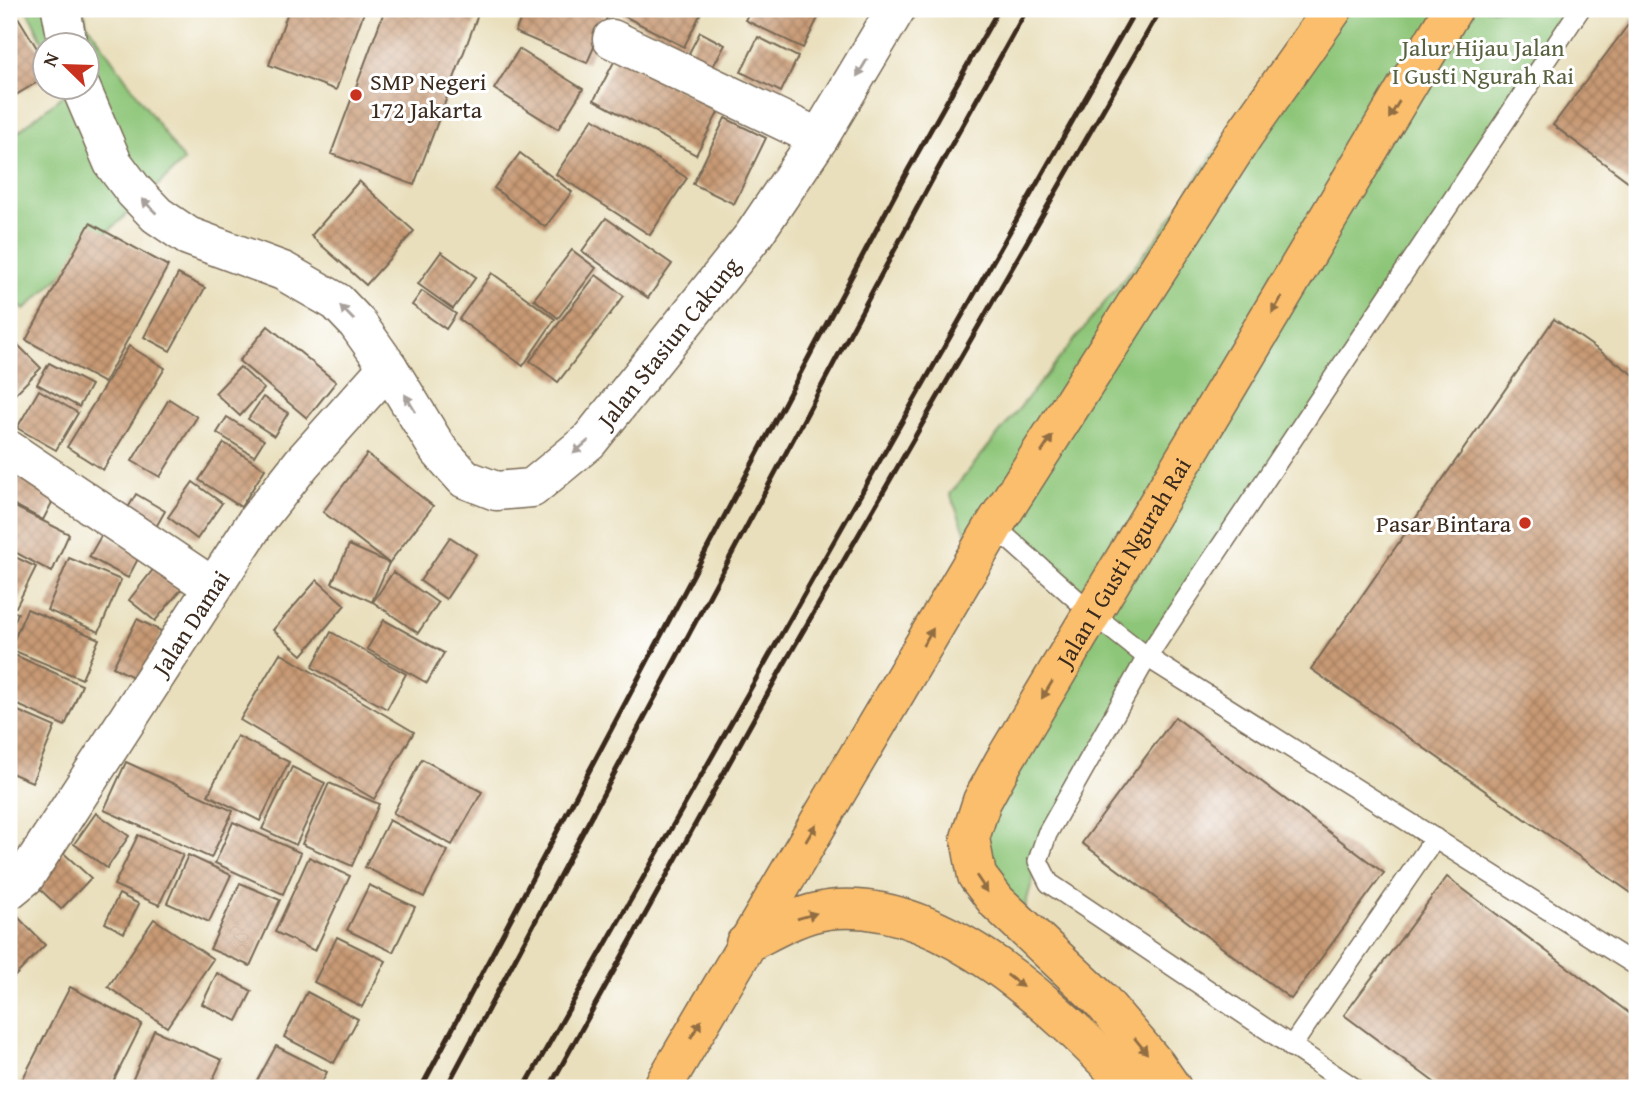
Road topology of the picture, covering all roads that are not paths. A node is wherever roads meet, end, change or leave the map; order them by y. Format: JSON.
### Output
{"nodes":[{"id":1,"x":61,"y":9,"type":"edge"},
{"id":2,"x":896,"y":9,"type":"edge"},
{"id":3,"x":1333,"y":9,"type":"edge"},
{"id":4,"x":1453,"y":9,"type":"edge"},
{"id":5,"x":1580,"y":9,"type":"edge"},
{"id":6,"x":65,"y":32,"type":"edge"},
{"id":7,"x":612,"y":40,"type":"dead end"},
{"id":8,"x":86,"y":102,"type":"edge"},
{"id":9,"x":819,"y":138,"type":"junction"},
{"id":10,"x":388,"y":367,"type":"junction"},
{"id":11,"x":9,"y":450,"type":"edge"},
{"id":12,"x":994,"y":526,"type":"junction"},
{"id":13,"x":212,"y":587,"type":"junction"},
{"id":14,"x":1094,"y":615,"type":"junction"},
{"id":15,"x":1147,"y":657,"type":"junction"},
{"id":16,"x":1435,"y":838,"type":"junction"},
{"id":17,"x":9,"y":890,"type":"edge"},
{"id":18,"x":745,"y":944,"type":"junction"},
{"id":19,"x":1637,"y":966,"type":"edge"},
{"id":20,"x":1291,"y":1046,"type":"junction"},
{"id":21,"x":662,"y":1088,"type":"edge"},
{"id":22,"x":1132,"y":1088,"type":"edge"},
{"id":23,"x":1172,"y":1088,"type":"edge"},
{"id":24,"x":1354,"y":1088,"type":"edge"}],
"edges":[{"from":1,"to":6,"type":"street"},
{"from":2,"to":9,"type":"street","name":"Jalan Stasiun Cakung","one_way":true},
{"from":12,"to":3,"type":"main road","one_way":true},
{"from":4,"to":14,"type":"main road","name":"Jalan I Gusti Ngurah Rai","one_way":true},
{"from":5,"to":15,"type":"lane"},
{"from":7,"to":9,"type":"street"},
{"from":10,"to":8,"type":"street","name":"Jalan Stasiun Cakung","one_way":true},
{"from":9,"to":10,"type":"street","name":"Jalan Stasiun Cakung","one_way":true},
{"from":10,"to":13,"type":"street","name":"Jalan Damai"},
{"from":11,"to":13,"type":"street"},
{"from":12,"to":14,"type":"lane"},
{"from":18,"to":12,"type":"main road","one_way":true},
{"from":13,"to":17,"type":"street","name":"Jalan Damai"},
{"from":14,"to":15,"type":"lane"},
{"from":14,"to":23,"type":"main road","name":"Jalan I Gusti Ngurah Rai","one_way":true},
{"from":15,"to":16,"type":"lane"},
{"from":15,"to":20,"type":"lane"},
{"from":16,"to":19,"type":"lane"},
{"from":16,"to":20,"type":"lane"},
{"from":21,"to":18,"type":"main road","one_way":true},
{"from":18,"to":22,"type":"main road","one_way":true},
{"from":20,"to":24,"type":"lane"}]}
